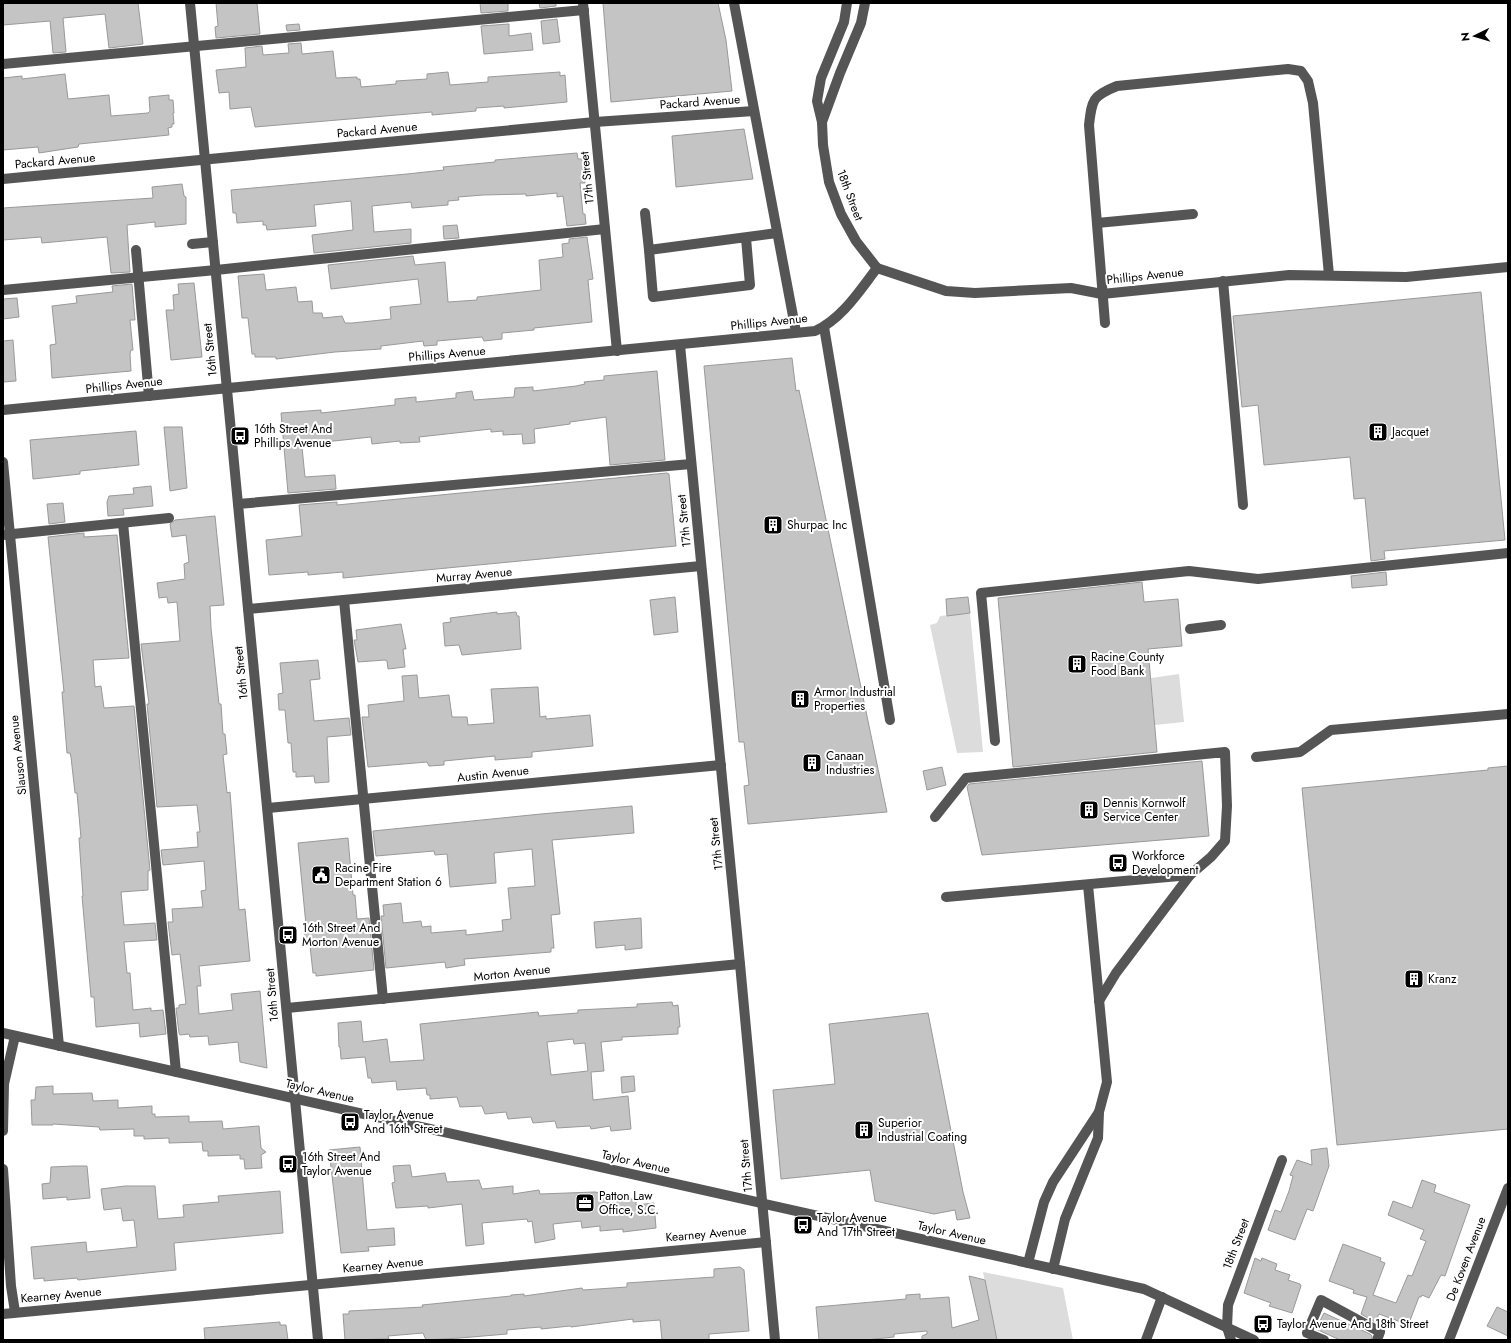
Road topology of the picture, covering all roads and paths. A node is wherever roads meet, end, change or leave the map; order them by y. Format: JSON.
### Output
{"nodes":[{"id":1,"x":190,"y":3,"type":"edge"},
{"id":2,"x":734,"y":3,"type":"edge"},
{"id":3,"x":847,"y":3,"type":"edge"},
{"id":4,"x":865,"y":3,"type":"edge"},
{"id":5,"x":583,"y":7,"type":"edge"},
{"id":6,"x":194,"y":45,"type":"junction"},
{"id":7,"x":3,"y":64,"type":"edge"},
{"id":8,"x":754,"y":111,"type":"junction"},
{"id":9,"x":595,"y":122,"type":"junction"},
{"id":10,"x":822,"y":122,"type":"junction"},
{"id":11,"x":205,"y":160,"type":"junction"},
{"id":12,"x":3,"y":179,"type":"edge"},
{"id":13,"x":645,"y":213,"type":"dead end"},
{"id":14,"x":1193,"y":214,"type":"dead end"},
{"id":15,"x":1097,"y":223,"type":"junction"},
{"id":16,"x":605,"y":229,"type":"junction"},
{"id":17,"x":777,"y":233,"type":"junction"},
{"id":18,"x":746,"y":238,"type":"junction"},
{"id":19,"x":213,"y":242,"type":"junction"},
{"id":20,"x":192,"y":244,"type":"dead end"},
{"id":21,"x":136,"y":250,"type":"dead end"},
{"id":22,"x":649,"y":250,"type":"junction"},
{"id":23,"x":1508,"y":267,"type":"edge"},
{"id":24,"x":877,"y":268,"type":"junction"},
{"id":25,"x":216,"y":270,"type":"junction"},
{"id":26,"x":1328,"y":275,"type":"junction"},
{"id":27,"x":138,"y":277,"type":"junction"},
{"id":28,"x":1223,"y":281,"type":"junction"},
{"id":29,"x":3,"y":290,"type":"edge"},
{"id":30,"x":1102,"y":294,"type":"junction"},
{"id":31,"x":1105,"y":322,"type":"dead end"},
{"id":32,"x":824,"y":327,"type":"junction"},
{"id":33,"x":796,"y":332,"type":"junction"},
{"id":34,"x":680,"y":345,"type":"junction"},
{"id":35,"x":617,"y":351,"type":"junction"},
{"id":36,"x":227,"y":388,"type":"junction"},
{"id":37,"x":149,"y":396,"type":"junction"},
{"id":38,"x":3,"y":410,"type":"edge"},
{"id":39,"x":3,"y":462,"type":"edge"},
{"id":40,"x":692,"y":464,"type":"junction"},
{"id":41,"x":238,"y":504,"type":"junction"},
{"id":42,"x":1242,"y":505,"type":"dead end"},
{"id":43,"x":169,"y":518,"type":"dead end"},
{"id":44,"x":123,"y":523,"type":"junction"},
{"id":45,"x":6,"y":535,"type":"edge"},
{"id":46,"x":1508,"y":553,"type":"edge"},
{"id":47,"x":702,"y":566,"type":"junction"},
{"id":48,"x":344,"y":600,"type":"junction"},
{"id":49,"x":248,"y":609,"type":"junction"},
{"id":50,"x":1221,"y":625,"type":"dead end"},
{"id":51,"x":1190,"y":629,"type":"dead end"},
{"id":52,"x":1508,"y":714,"type":"edge"},
{"id":53,"x":890,"y":720,"type":"dead end"},
{"id":54,"x":995,"y":741,"type":"dead end"},
{"id":55,"x":1256,"y":757,"type":"dead end"},
{"id":56,"x":721,"y":765,"type":"junction"},
{"id":57,"x":362,"y":800,"type":"junction"},
{"id":58,"x":268,"y":808,"type":"junction"},
{"id":59,"x":935,"y":816,"type":"dead end"},
{"id":60,"x":1190,"y":875,"type":"junction"},
{"id":61,"x":1088,"y":884,"type":"junction"},
{"id":62,"x":946,"y":897,"type":"dead end"},
{"id":63,"x":740,"y":964,"type":"junction"},
{"id":64,"x":383,"y":999,"type":"junction"},
{"id":65,"x":1099,"y":1001,"type":"junction"},
{"id":66,"x":287,"y":1008,"type":"junction"},
{"id":67,"x":3,"y":1033,"type":"edge"},
{"id":68,"x":15,"y":1036,"type":"junction"},
{"id":69,"x":59,"y":1046,"type":"junction"},
{"id":70,"x":176,"y":1072,"type":"junction"},
{"id":71,"x":295,"y":1098,"type":"junction"},
{"id":72,"x":1099,"y":1112,"type":"junction"},
{"id":73,"x":3,"y":1131,"type":"edge"},
{"id":74,"x":1282,"y":1160,"type":"dead end"},
{"id":75,"x":3,"y":1169,"type":"edge"},
{"id":76,"x":1508,"y":1188,"type":"edge"},
{"id":77,"x":3,"y":1192,"type":"edge"},
{"id":78,"x":763,"y":1204,"type":"junction"},
{"id":79,"x":766,"y":1242,"type":"junction"},
{"id":80,"x":1028,"y":1263,"type":"junction"},
{"id":81,"x":1053,"y":1269,"type":"junction"},
{"id":82,"x":313,"y":1284,"type":"junction"},
{"id":83,"x":1162,"y":1297,"type":"junction"},
{"id":84,"x":15,"y":1312,"type":"junction"},
{"id":85,"x":3,"y":1314,"type":"edge"},
{"id":86,"x":1227,"y":1327,"type":"junction"},
{"id":87,"x":1306,"y":1337,"type":"edge"},
{"id":88,"x":318,"y":1340,"type":"edge"},
{"id":89,"x":775,"y":1340,"type":"edge"},
{"id":90,"x":1146,"y":1340,"type":"edge"},
{"id":91,"x":1231,"y":1340,"type":"edge"},
{"id":92,"x":1254,"y":1340,"type":"edge"},
{"id":93,"x":1324,"y":1340,"type":"edge"},
{"id":94,"x":1377,"y":1340,"type":"edge"},
{"id":95,"x":1449,"y":1340,"type":"edge"}],
"edges":[{"from":1,"to":6,"type":"street","name":"16th Street"},
{"from":2,"to":8,"type":"street"},
{"from":3,"to":10,"type":"street"},
{"from":4,"to":10,"type":"street"},
{"from":5,"to":6,"type":"street"},
{"from":5,"to":9,"type":"street","name":"17th Street"},
{"from":6,"to":7,"type":"street"},
{"from":6,"to":11,"type":"street","name":"16th Street"},
{"from":8,"to":9,"type":"street","name":"Packard Avenue"},
{"from":8,"to":17,"type":"street"},
{"from":9,"to":11,"type":"street","name":"Packard Avenue"},
{"from":9,"to":16,"type":"street","name":"17th Street"},
{"from":10,"to":24,"type":"street","name":"18th Street"},
{"from":11,"to":12,"type":"street","name":"Packard Avenue"},
{"from":11,"to":19,"type":"street","name":"16th Street"},
{"from":13,"to":22,"type":"street"},
{"from":14,"to":15,"type":"street"},
{"from":15,"to":26,"type":"street"},
{"from":15,"to":30,"type":"street"},
{"from":16,"to":25,"type":"street"},
{"from":16,"to":35,"type":"street","name":"17th Street"},
{"from":17,"to":18,"type":"street"},
{"from":17,"to":33,"type":"street"},
{"from":18,"to":22,"type":"street"},
{"from":18,"to":22,"type":"street"},
{"from":19,"to":20,"type":"street"},
{"from":19,"to":25,"type":"street","name":"16th Street"},
{"from":21,"to":27,"type":"street"},
{"from":23,"to":26,"type":"street","name":"Phillips Avenue"},
{"from":24,"to":30,"type":"street","name":"Phillips Avenue"},
{"from":24,"to":32,"type":"street","name":"Phillips Avenue"},
{"from":25,"to":27,"type":"street"},
{"from":25,"to":36,"type":"street","name":"16th Street"},
{"from":26,"to":28,"type":"street","name":"Phillips Avenue"},
{"from":27,"to":29,"type":"street"},
{"from":27,"to":37,"type":"street"},
{"from":28,"to":30,"type":"street","name":"Phillips Avenue"},
{"from":28,"to":42,"type":"street"},
{"from":30,"to":31,"type":"street"},
{"from":32,"to":33,"type":"street","name":"Phillips Avenue"},
{"from":32,"to":53,"type":"street"},
{"from":33,"to":34,"type":"street","name":"Phillips Avenue"},
{"from":34,"to":35,"type":"street","name":"Phillips Avenue"},
{"from":34,"to":40,"type":"street","name":"17th Street"},
{"from":35,"to":36,"type":"street","name":"Phillips Avenue"},
{"from":36,"to":37,"type":"street","name":"Phillips Avenue"},
{"from":36,"to":41,"type":"street","name":"16th Street"},
{"from":37,"to":38,"type":"street","name":"Phillips Avenue"},
{"from":39,"to":45,"type":"street","name":"Slauson Avenue"},
{"from":40,"to":41,"type":"street"},
{"from":40,"to":47,"type":"street","name":"17th Street"},
{"from":41,"to":49,"type":"street","name":"16th Street"},
{"from":43,"to":44,"type":"street"},
{"from":44,"to":45,"type":"street"},
{"from":44,"to":70,"type":"street"},
{"from":45,"to":69,"type":"street","name":"Slauson Avenue"},
{"from":46,"to":54,"type":"street"},
{"from":47,"to":48,"type":"street","name":"Murray Avenue"},
{"from":47,"to":56,"type":"street","name":"17th Street"},
{"from":48,"to":49,"type":"street","name":"Murray Avenue"},
{"from":48,"to":57,"type":"street"},
{"from":49,"to":58,"type":"street","name":"16th Street"},
{"from":50,"to":51,"type":"street"},
{"from":52,"to":55,"type":"street"},
{"from":56,"to":57,"type":"street","name":"Austin Avenue"},
{"from":56,"to":63,"type":"street","name":"17th Street"},
{"from":57,"to":58,"type":"street","name":"Austin Avenue"},
{"from":57,"to":64,"type":"street"},
{"from":58,"to":66,"type":"street","name":"16th Street"},
{"from":59,"to":60,"type":"street"},
{"from":60,"to":61,"type":"street"},
{"from":60,"to":65,"type":"street"},
{"from":61,"to":62,"type":"street"},
{"from":61,"to":65,"type":"street"},
{"from":63,"to":64,"type":"street","name":"Morton Avenue"},
{"from":63,"to":78,"type":"street","name":"17th Street"},
{"from":64,"to":66,"type":"street","name":"Morton Avenue"},
{"from":65,"to":72,"type":"street"},
{"from":66,"to":71,"type":"street","name":"16th Street"},
{"from":67,"to":68,"type":"street","name":"Taylor Avenue"},
{"from":68,"to":69,"type":"street","name":"Taylor Avenue"},
{"from":68,"to":73,"type":"street"},
{"from":69,"to":70,"type":"street","name":"Taylor Avenue"},
{"from":70,"to":71,"type":"street","name":"Taylor Avenue"},
{"from":71,"to":78,"type":"street","name":"Taylor Avenue"},
{"from":71,"to":82,"type":"street","name":"16th Street"},
{"from":72,"to":80,"type":"street"},
{"from":72,"to":81,"type":"street"},
{"from":74,"to":86,"type":"street","name":"18th Street"},
{"from":75,"to":77,"type":"street"},
{"from":76,"to":95,"type":"street","name":"De Koven Avenue"},
{"from":77,"to":84,"type":"street"},
{"from":78,"to":79,"type":"street","name":"17th Street"},
{"from":78,"to":80,"type":"street","name":"Taylor Avenue"},
{"from":79,"to":82,"type":"street","name":"Kearney Avenue"},
{"from":79,"to":89,"type":"street","name":"17th Street"},
{"from":80,"to":81,"type":"street","name":"Taylor Avenue"},
{"from":81,"to":83,"type":"street","name":"Taylor Avenue"},
{"from":82,"to":84,"type":"street","name":"Kearney Avenue"},
{"from":82,"to":88,"type":"street","name":"16th Street"},
{"from":83,"to":86,"type":"street","name":"Taylor Avenue"},
{"from":83,"to":90,"type":"street"},
{"from":84,"to":85,"type":"street","name":"Kearney Avenue"},
{"from":86,"to":91,"type":"street","name":"18th Street"},
{"from":86,"to":92,"type":"street","name":"Taylor Avenue"},
{"from":87,"to":93,"type":"street"},
{"from":87,"to":94,"type":"street"}]}
